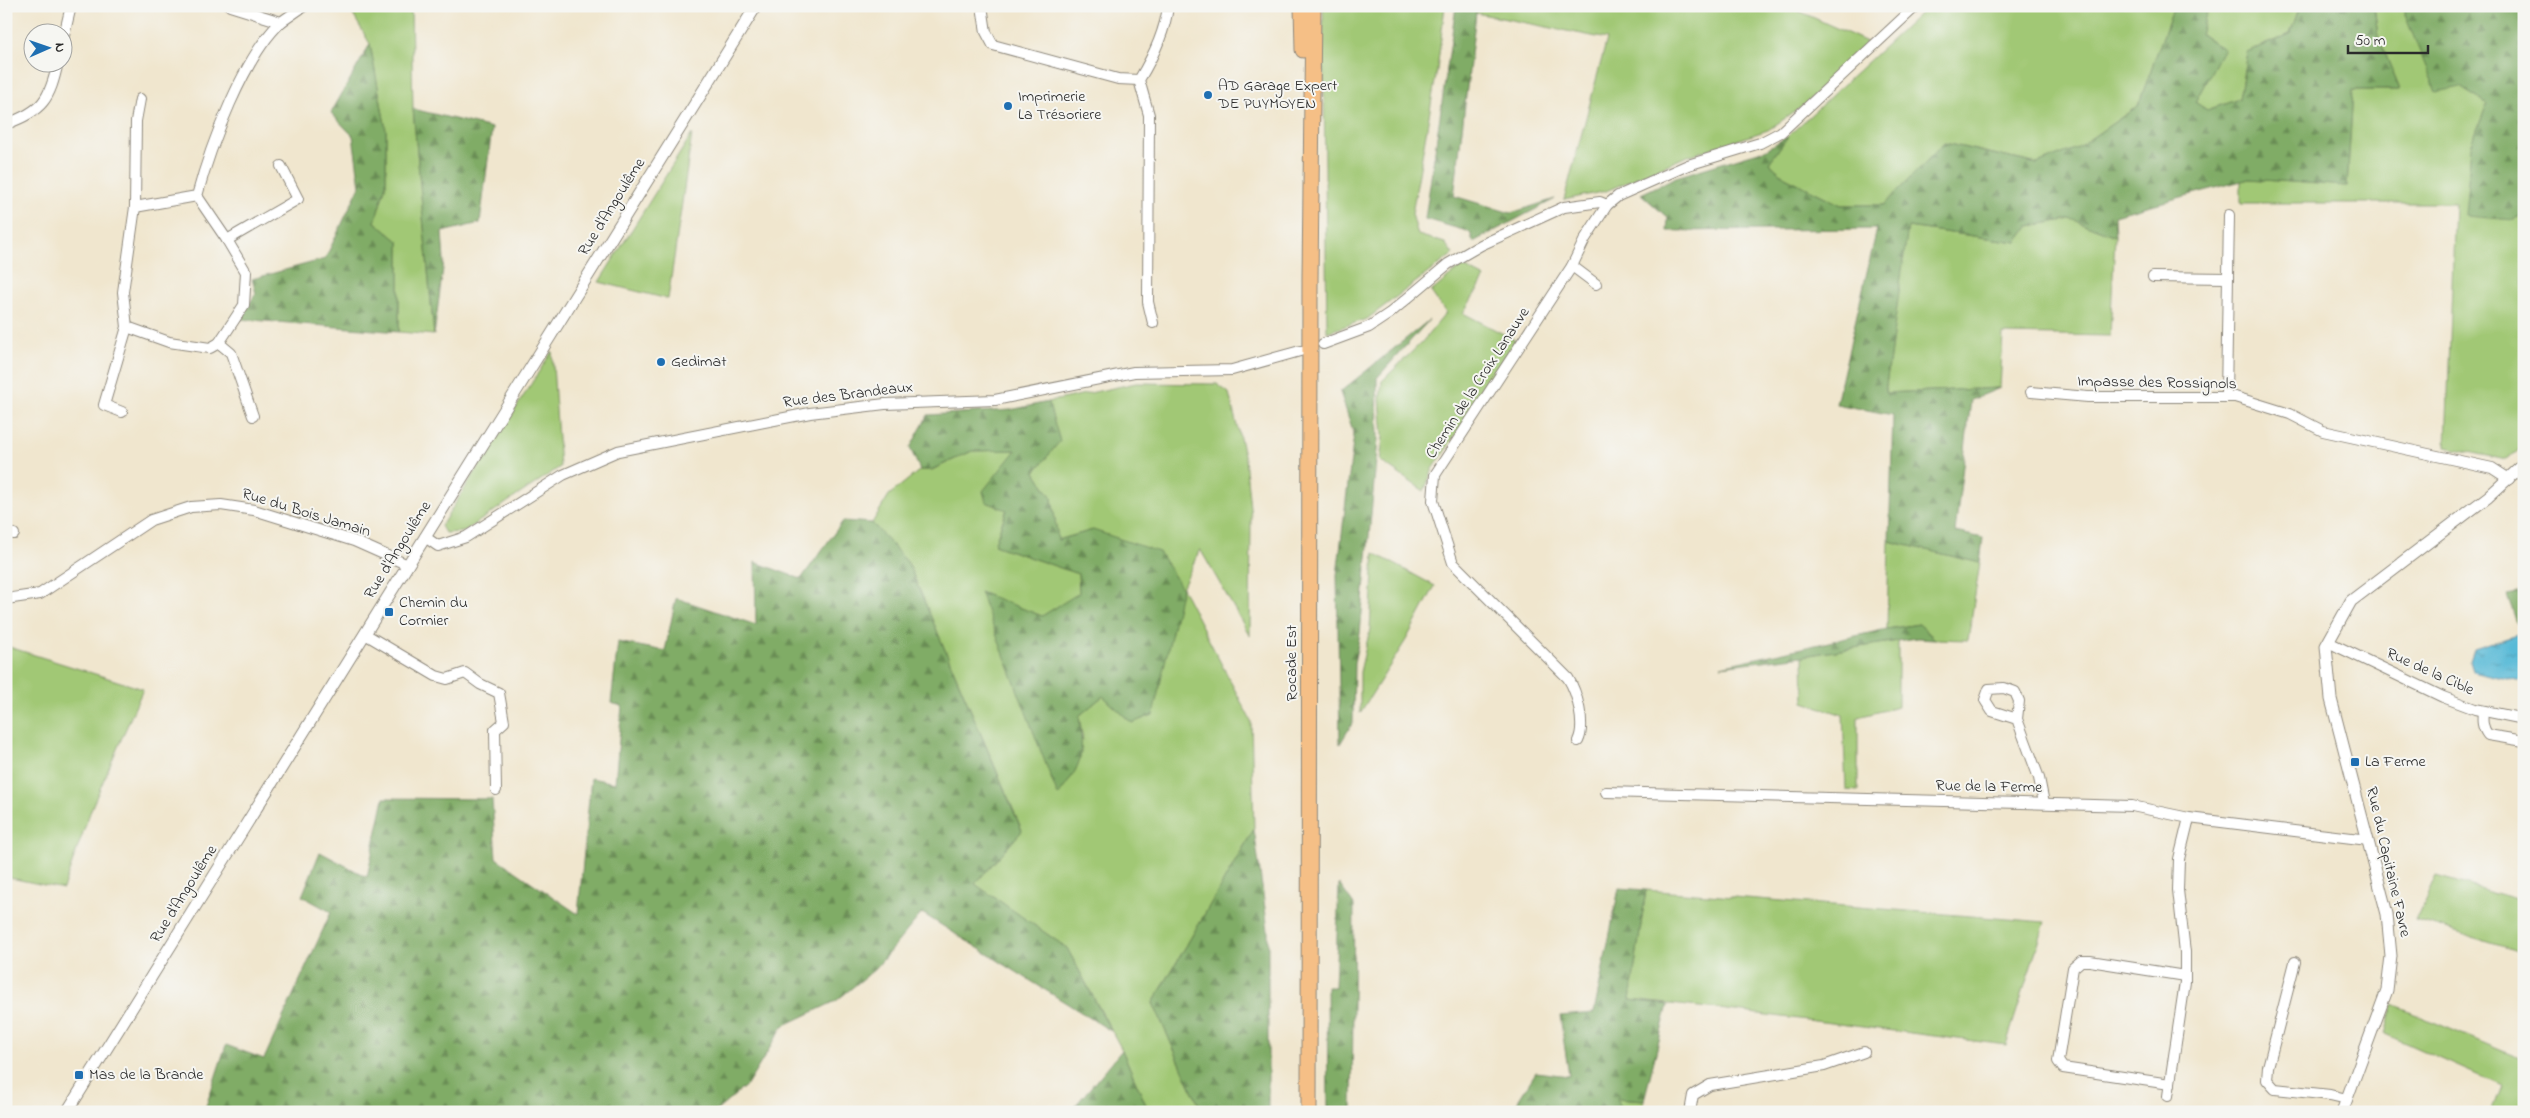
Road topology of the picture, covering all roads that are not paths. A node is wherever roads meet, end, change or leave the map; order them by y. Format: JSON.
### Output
{"nodes":[{"id":1,"x":71,"y":6,"type":"edge"},
{"id":2,"x":230,"y":6,"type":"edge"},
{"id":3,"x":304,"y":6,"type":"edge"},
{"id":4,"x":756,"y":6,"type":"edge"},
{"id":5,"x":982,"y":6,"type":"edge"},
{"id":6,"x":1168,"y":6,"type":"edge"},
{"id":7,"x":1302,"y":6,"type":"edge"},
{"id":8,"x":1313,"y":6,"type":"edge"},
{"id":9,"x":1916,"y":6,"type":"edge"},
{"id":10,"x":67,"y":22,"type":"edge"},
{"id":11,"x":281,"y":22,"type":"junction"},
{"id":12,"x":55,"y":72,"type":"edge"},
{"id":13,"x":1139,"y":80,"type":"junction"},
{"id":14,"x":140,"y":99,"type":"dead end"},
{"id":15,"x":6,"y":124,"type":"edge"},
{"id":16,"x":281,"y":166,"type":"dead end"},
{"id":17,"x":197,"y":196,"type":"junction"},
{"id":18,"x":1607,"y":205,"type":"junction"},
{"id":19,"x":135,"y":206,"type":"junction"},
{"id":20,"x":1310,"y":214,"type":"junction"},
{"id":21,"x":2229,"y":215,"type":"dead end"},
{"id":22,"x":227,"y":240,"type":"junction"},
{"id":23,"x":1572,"y":266,"type":"junction"},
{"id":24,"x":2153,"y":277,"type":"dead end"},
{"id":25,"x":2228,"y":278,"type":"junction"},
{"id":26,"x":1596,"y":284,"type":"dead end"},
{"id":27,"x":1153,"y":323,"type":"dead end"},
{"id":28,"x":127,"y":327,"type":"junction"},
{"id":29,"x":219,"y":343,"type":"junction"},
{"id":30,"x":1323,"y":344,"type":"dead end"},
{"id":31,"x":1300,"y":351,"type":"dead end"},
{"id":32,"x":2031,"y":392,"type":"dead end"},
{"id":33,"x":2226,"y":397,"type":"junction"},
{"id":34,"x":122,"y":412,"type":"dead end"},
{"id":35,"x":253,"y":416,"type":"dead end"},
{"id":36,"x":2524,"y":464,"type":"edge"},
{"id":37,"x":2509,"y":479,"type":"junction"},
{"id":38,"x":425,"y":537,"type":"junction"},
{"id":39,"x":408,"y":565,"type":"junction"},
{"id":40,"x":6,"y":599,"type":"edge"},
{"id":41,"x":365,"y":634,"type":"junction"},
{"id":42,"x":2328,"y":642,"type":"junction"},
{"id":43,"x":2483,"y":711,"type":"junction"},
{"id":44,"x":2017,"y":719,"type":"dead end"},
{"id":45,"x":2524,"y":719,"type":"edge"},
{"id":46,"x":1578,"y":740,"type":"dead end"},
{"id":47,"x":2524,"y":741,"type":"edge"},
{"id":48,"x":496,"y":790,"type":"dead end"},
{"id":49,"x":1606,"y":792,"type":"dead end"},
{"id":50,"x":2044,"y":803,"type":"junction"},
{"id":51,"x":2189,"y":818,"type":"junction"},
{"id":52,"x":2368,"y":840,"type":"junction"},
{"id":53,"x":2295,"y":962,"type":"dead end"},
{"id":54,"x":2185,"y":976,"type":"junction"},
{"id":55,"x":1864,"y":1052,"type":"dead end"},
{"id":56,"x":2170,"y":1084,"type":"junction"},
{"id":57,"x":2168,"y":1096,"type":"dead end"},
{"id":58,"x":2347,"y":1099,"type":"junction"},
{"id":59,"x":67,"y":1112,"type":"edge"},
{"id":60,"x":1309,"y":1112,"type":"edge"},
{"id":61,"x":1690,"y":1112,"type":"edge"},
{"id":62,"x":2342,"y":1112,"type":"edge"}],
"edges":[{"from":1,"to":10,"type":"street"},
{"from":2,"to":11,"type":"street"},
{"from":3,"to":11,"type":"street"},
{"from":4,"to":38,"type":"street","name":"Rue d'Angoulême"},
{"from":5,"to":13,"type":"street"},
{"from":6,"to":13,"type":"street"},
{"from":7,"to":20,"type":"main road","name":"Rocade Est"},
{"from":8,"to":20,"type":"main road","name":"Rocade Est"},
{"from":9,"to":18,"type":"street"},
{"from":11,"to":17,"type":"street"},
{"from":12,"to":15,"type":"street"},
{"from":13,"to":27,"type":"street"},
{"from":14,"to":19,"type":"street"},
{"from":16,"to":22,"type":"street"},
{"from":17,"to":19,"type":"street"},
{"from":17,"to":22,"type":"street"},
{"from":18,"to":23,"type":"street","name":"Chemin de la Croix Lanauve"},
{"from":18,"to":30,"type":"street"},
{"from":19,"to":28,"type":"street"},
{"from":20,"to":60,"type":"main road","name":"Rocade Est"},
{"from":21,"to":25,"type":"street"},
{"from":22,"to":29,"type":"street"},
{"from":23,"to":26,"type":"street"},
{"from":23,"to":46,"type":"street","name":"Chemin de la Croix Lanauve"},
{"from":24,"to":25,"type":"street"},
{"from":25,"to":33,"type":"street"},
{"from":28,"to":29,"type":"street"},
{"from":28,"to":34,"type":"street"},
{"from":29,"to":35,"type":"street"},
{"from":31,"to":38,"type":"street","name":"Rue des Brandeaux"},
{"from":32,"to":33,"type":"street","name":"Impasse des Rossignols"},
{"from":33,"to":37,"type":"street","name":"Impasse des Rossignols"},
{"from":36,"to":37,"type":"street","name":"Rue du Capitaine Favre"},
{"from":37,"to":42,"type":"street","name":"Rue du Capitaine Favre"},
{"from":38,"to":39,"type":"street","name":"Rue d'Angoulême"},
{"from":39,"to":40,"type":"street","name":"Rue du Bois Jamain"},
{"from":39,"to":41,"type":"street","name":"Rue d'Angoulême"},
{"from":41,"to":48,"type":"street"},
{"from":41,"to":59,"type":"street","name":"Rue d'Angoulême"},
{"from":42,"to":43,"type":"street","name":"Rue de la Cible"},
{"from":42,"to":52,"type":"street","name":"Rue du Capitaine Favre"},
{"from":43,"to":45,"type":"street","name":"Rue de la Cible"},
{"from":43,"to":47,"type":"street"},
{"from":44,"to":50,"type":"street"},
{"from":49,"to":50,"type":"street","name":"Rue de la Ferme"},
{"from":50,"to":51,"type":"street","name":"Rue de la Ferme"},
{"from":51,"to":52,"type":"street","name":"Rue de la Ferme"},
{"from":51,"to":54,"type":"street"},
{"from":52,"to":58,"type":"street","name":"Rue du Capitaine Favre"},
{"from":53,"to":58,"type":"street"},
{"from":54,"to":56,"type":"street"},
{"from":54,"to":56,"type":"street"},
{"from":55,"to":61,"type":"street"},
{"from":56,"to":57,"type":"street"},
{"from":58,"to":62,"type":"street","name":"Rue du Capitaine Favre"}]}
